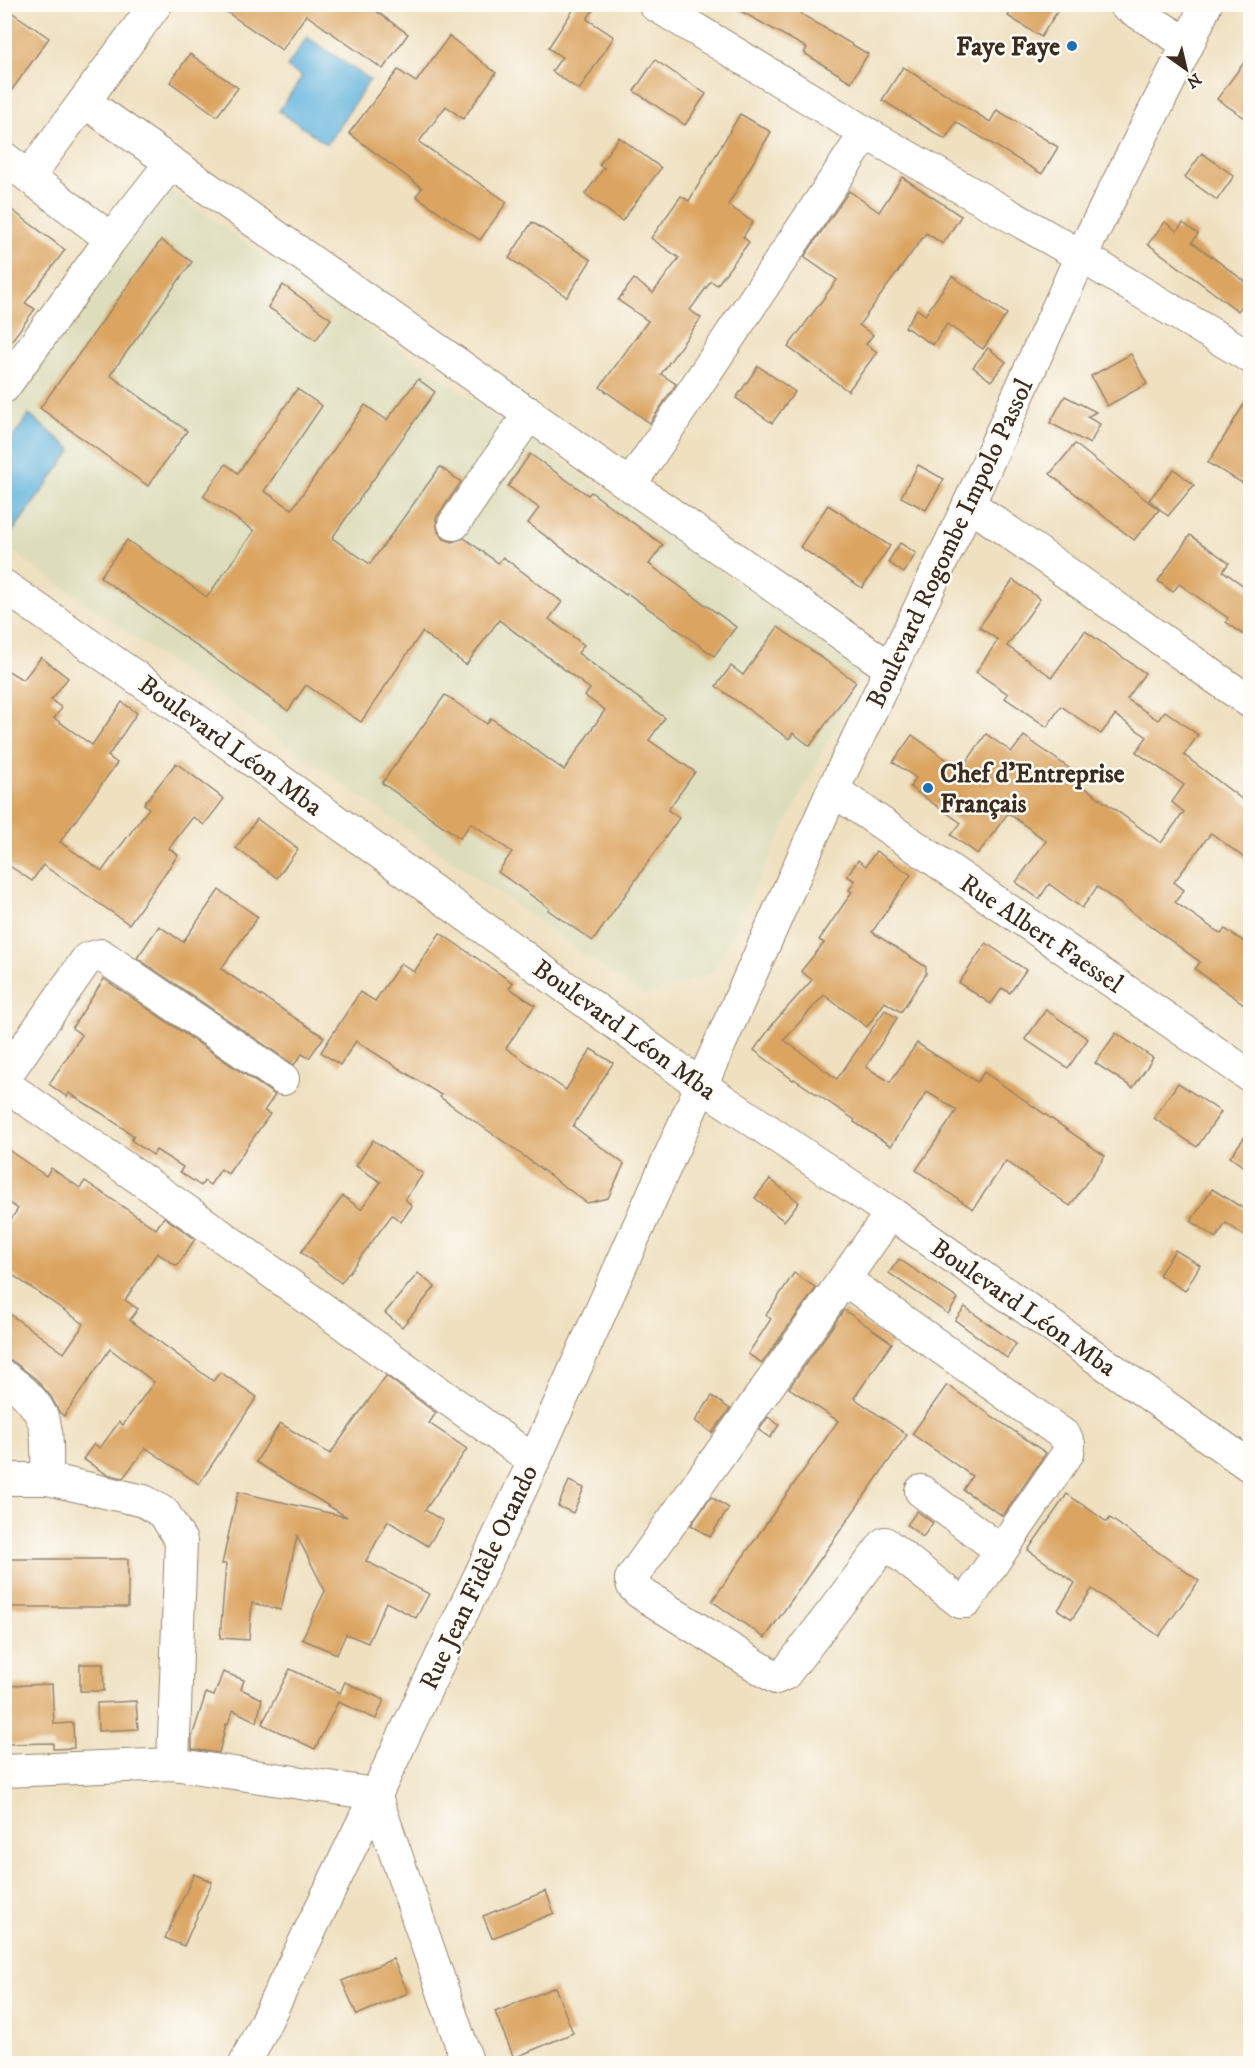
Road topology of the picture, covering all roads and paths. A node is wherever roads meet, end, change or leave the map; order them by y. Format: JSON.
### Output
{"nodes":[{"id":1,"x":156,"y":4,"type":"edge"},
{"id":2,"x":654,"y":4,"type":"edge"},
{"id":3,"x":1124,"y":4,"type":"edge"},
{"id":4,"x":1206,"y":4,"type":"edge"},
{"id":5,"x":1188,"y":44,"type":"junction"},
{"id":6,"x":85,"y":102,"type":"junction"},
{"id":7,"x":866,"y":133,"type":"junction"},
{"id":8,"x":171,"y":163,"type":"junction"},
{"id":9,"x":17,"y":167,"type":"edge"},
{"id":10,"x":111,"y":239,"type":"junction"},
{"id":11,"x":1082,"y":256,"type":"junction"},
{"id":12,"x":1251,"y":357,"type":"edge"},
{"id":13,"x":4,"y":387,"type":"edge"},
{"id":14,"x":530,"y":414,"type":"junction"},
{"id":15,"x":630,"y":484,"type":"junction"},
{"id":16,"x":969,"y":504,"type":"junction"},
{"id":17,"x":454,"y":524,"type":"dead end"},
{"id":18,"x":4,"y":586,"type":"edge"},
{"id":19,"x":890,"y":668,"type":"junction"},
{"id":20,"x":1251,"y":702,"type":"edge"},
{"id":21,"x":833,"y":790,"type":"junction"},
{"id":22,"x":1251,"y":1076,"type":"edge"},
{"id":23,"x":4,"y":1078,"type":"edge"},
{"id":24,"x":283,"y":1078,"type":"dead end"},
{"id":25,"x":4,"y":1084,"type":"edge"},
{"id":26,"x":702,"y":1086,"type":"junction"},
{"id":27,"x":891,"y":1213,"type":"junction"},
{"id":28,"x":844,"y":1280,"type":"junction"},
{"id":29,"x":4,"y":1377,"type":"edge"},
{"id":30,"x":534,"y":1461,"type":"junction"},
{"id":31,"x":1251,"y":1466,"type":"edge"},
{"id":32,"x":4,"y":1479,"type":"edge"},
{"id":33,"x":47,"y":1479,"type":"junction"},
{"id":34,"x":921,"y":1491,"type":"dead end"},
{"id":35,"x":1000,"y":1550,"type":"junction"},
{"id":36,"x":173,"y":1764,"type":"junction"},
{"id":37,"x":4,"y":1771,"type":"edge"},
{"id":38,"x":375,"y":1794,"type":"junction"},
{"id":39,"x":245,"y":2064,"type":"edge"},
{"id":40,"x":468,"y":2064,"type":"edge"}],
"edges":[{"from":1,"to":6,"type":"street"},
{"from":2,"to":7,"type":"street"},
{"from":3,"to":5,"type":"street"},
{"from":4,"to":5,"type":"street","name":"Boulevard Rogombe Impolo Passol"},
{"from":5,"to":11,"type":"street","name":"Boulevard Rogombe Impolo Passol"},
{"from":6,"to":8,"type":"street"},
{"from":6,"to":9,"type":"street"},
{"from":7,"to":11,"type":"street"},
{"from":7,"to":15,"type":"street"},
{"from":8,"to":10,"type":"street"},
{"from":8,"to":14,"type":"street"},
{"from":9,"to":10,"type":"street"},
{"from":10,"to":13,"type":"street"},
{"from":11,"to":12,"type":"street"},
{"from":11,"to":16,"type":"street","name":"Boulevard Rogombe Impolo Passol"},
{"from":14,"to":15,"type":"street"},
{"from":14,"to":17,"type":"street"},
{"from":15,"to":19,"type":"street"},
{"from":16,"to":19,"type":"street","name":"Boulevard Rogombe Impolo Passol"},
{"from":16,"to":20,"type":"street"},
{"from":18,"to":26,"type":"street","name":"Boulevard Léon Mba"},
{"from":19,"to":21,"type":"street","name":"Boulevard Rogombe Impolo Passol"},
{"from":21,"to":22,"type":"street","name":"Rue Albert Faessel"},
{"from":21,"to":26,"type":"street","name":"Boulevard Rogombe Impolo Passol"},
{"from":23,"to":24,"type":"street"},
{"from":25,"to":30,"type":"street"},
{"from":26,"to":27,"type":"street","name":"Boulevard Léon Mba"},
{"from":26,"to":30,"type":"street","name":"Rue Jean Fidèle Otando"},
{"from":27,"to":28,"type":"street"},
{"from":27,"to":31,"type":"street","name":"Boulevard Léon Mba"},
{"from":28,"to":35,"type":"street"},
{"from":28,"to":35,"type":"street"},
{"from":29,"to":33,"type":"street"},
{"from":30,"to":38,"type":"street","name":"Rue Jean Fidèle Otando"},
{"from":32,"to":33,"type":"street"},
{"from":33,"to":36,"type":"street"},
{"from":34,"to":35,"type":"street"},
{"from":36,"to":37,"type":"street"},
{"from":36,"to":38,"type":"street"},
{"from":38,"to":39,"type":"street","name":"Rue Jean Fidèle Otando"},
{"from":38,"to":40,"type":"street"}]}
